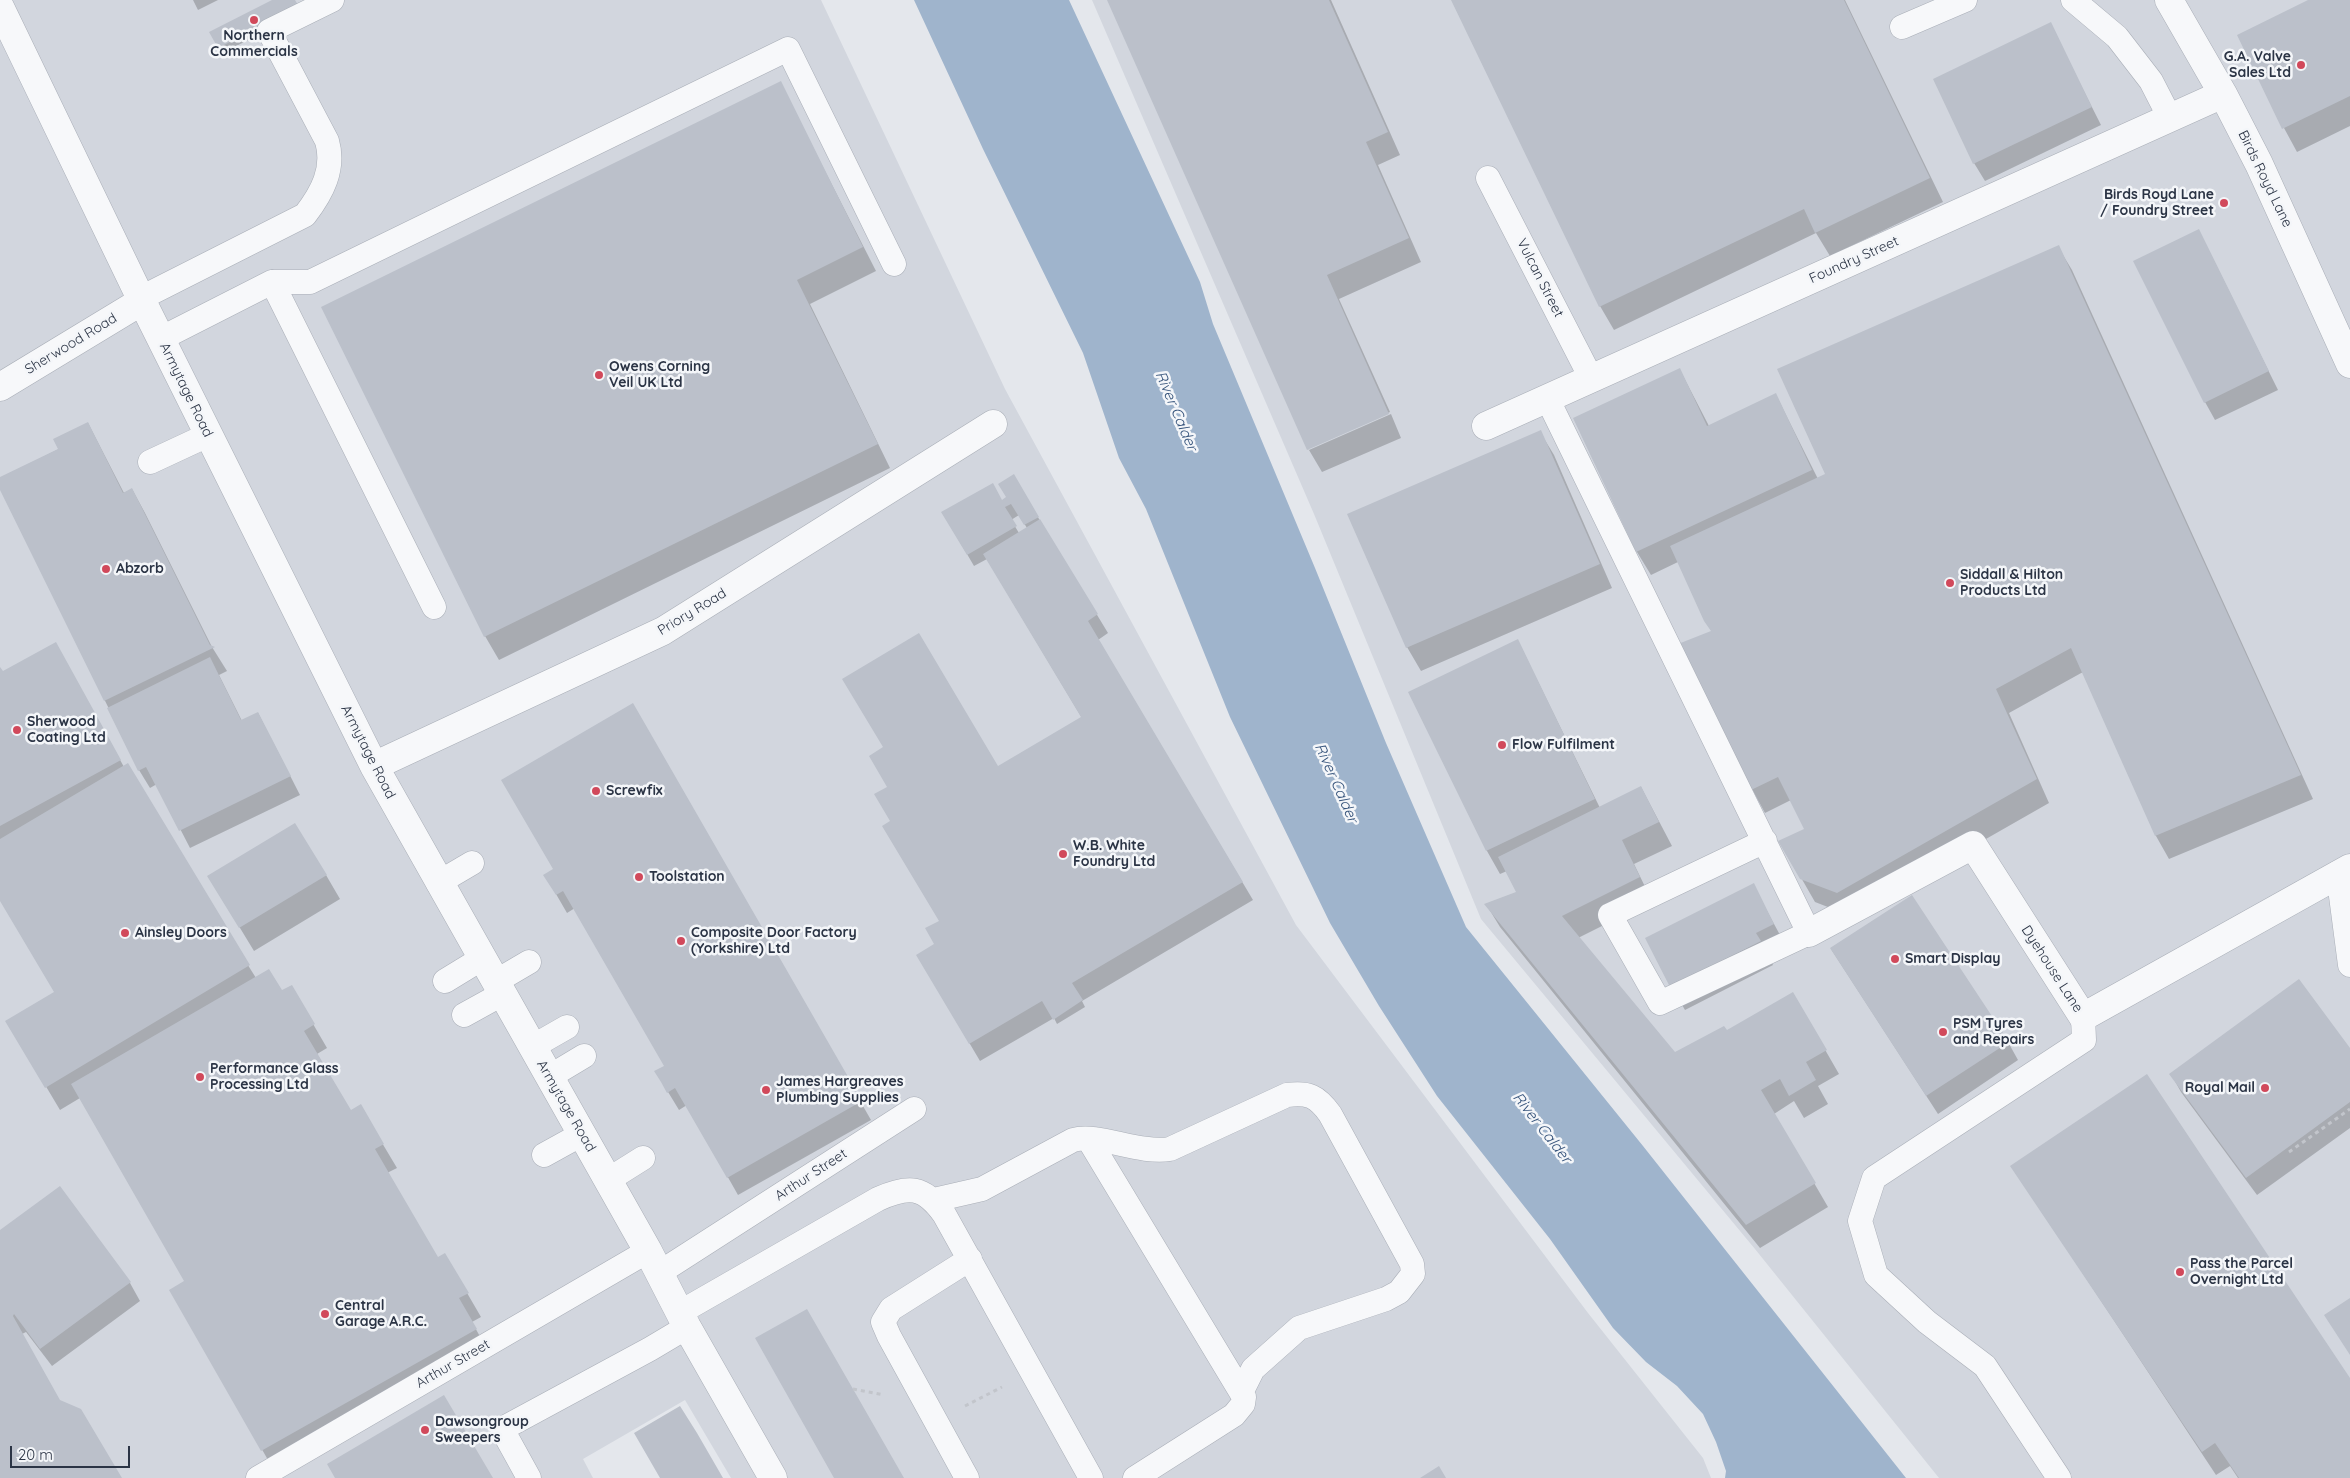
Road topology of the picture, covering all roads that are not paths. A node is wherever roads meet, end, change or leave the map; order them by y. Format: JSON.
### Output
{"nodes":[{"id":1,"x":332,"y":0,"type":"edge"},
{"id":2,"x":1965,"y":0,"type":"edge"},
{"id":3,"x":2073,"y":0,"type":"edge"},
{"id":4,"x":2169,"y":0,"type":"edge"},
{"id":5,"x":0,"y":7,"type":"edge"},
{"id":6,"x":1902,"y":27,"type":"dead end"},
{"id":7,"x":2224,"y":94,"type":"junction"},
{"id":8,"x":2170,"y":118,"type":"junction"},
{"id":9,"x":1488,"y":178,"type":"dead end"},
{"id":10,"x":894,"y":264,"type":"dead end"},
{"id":11,"x":272,"y":282,"type":"junction"},
{"id":12,"x":141,"y":300,"type":"junction"},
{"id":13,"x":160,"y":339,"type":"junction"},
{"id":14,"x":2350,"y":364,"type":"edge"},
{"id":15,"x":1591,"y":378,"type":"junction"},
{"id":16,"x":0,"y":387,"type":"edge"},
{"id":17,"x":1547,"y":398,"type":"junction"},
{"id":18,"x":993,"y":424,"type":"dead end"},
{"id":19,"x":1486,"y":426,"type":"dead end"},
{"id":20,"x":208,"y":435,"type":"junction"},
{"id":21,"x":150,"y":462,"type":"dead end"},
{"id":22,"x":434,"y":607,"type":"dead end"},
{"id":23,"x":374,"y":766,"type":"junction"},
{"id":24,"x":1765,"y":841,"type":"junction"},
{"id":25,"x":472,"y":863,"type":"dead end"},
{"id":26,"x":2344,"y":870,"type":"edge"},
{"id":27,"x":438,"y":883,"type":"junction"},
{"id":28,"x":1808,"y":933,"type":"junction"},
{"id":29,"x":481,"y":959,"type":"junction"},
{"id":30,"x":529,"y":962,"type":"dead end"},
{"id":31,"x":2350,"y":965,"type":"edge"},
{"id":32,"x":445,"y":981,"type":"dead end"},
{"id":33,"x":498,"y":988,"type":"junction"},
{"id":34,"x":464,"y":1015,"type":"dead end"},
{"id":35,"x":2083,"y":1017,"type":"junction"},
{"id":36,"x":567,"y":1027,"type":"dead end"},
{"id":37,"x":532,"y":1047,"type":"junction"},
{"id":38,"x":584,"y":1056,"type":"dead end"},
{"id":39,"x":549,"y":1077,"type":"junction"},
{"id":40,"x":914,"y":1109,"type":"dead end"},
{"id":41,"x":582,"y":1134,"type":"junction"},
{"id":42,"x":1089,"y":1140,"type":"junction"},
{"id":43,"x":544,"y":1155,"type":"dead end"},
{"id":44,"x":643,"y":1158,"type":"dead end"},
{"id":45,"x":608,"y":1180,"type":"junction"},
{"id":46,"x":934,"y":1200,"type":"junction"},
{"id":47,"x":970,"y":1259,"type":"junction"},
{"id":48,"x":653,"y":1262,"type":"junction"},
{"id":49,"x":683,"y":1320,"type":"junction"},
{"id":50,"x":1242,"y":1391,"type":"junction"},
{"id":51,"x":290,"y":1470,"type":"edge"},
{"id":52,"x":258,"y":1478,"type":"edge"},
{"id":53,"x":530,"y":1478,"type":"edge"},
{"id":54,"x":773,"y":1478,"type":"edge"},
{"id":55,"x":967,"y":1478,"type":"edge"},
{"id":56,"x":1091,"y":1478,"type":"edge"},
{"id":57,"x":1134,"y":1478,"type":"edge"},
{"id":58,"x":2059,"y":1478,"type":"edge"}],
"edges":[{"from":1,"to":12,"type":"lane"},
{"from":2,"to":6,"type":"lane"},
{"from":3,"to":8,"type":"lane"},
{"from":4,"to":7,"type":"street","name":"Birds Royd Lane"},
{"from":5,"to":12,"type":"street","name":"Armytage Road"},
{"from":7,"to":8,"type":"street","name":"Foundry Street"},
{"from":7,"to":14,"type":"street","name":"Birds Royd Lane"},
{"from":8,"to":15,"type":"street","name":"Foundry Street"},
{"from":9,"to":15,"type":"lane","name":"Vulcan Street"},
{"from":10,"to":11,"type":"lane"},
{"from":11,"to":13,"type":"lane"},
{"from":11,"to":22,"type":"lane"},
{"from":12,"to":13,"type":"street","name":"Armytage Road"},
{"from":12,"to":16,"type":"street","name":"Sherwood Road"},
{"from":13,"to":20,"type":"street","name":"Armytage Road"},
{"from":15,"to":17,"type":"street","name":"Foundry Street"},
{"from":17,"to":19,"type":"street","name":"Foundry Street"},
{"from":17,"to":24,"type":"lane"},
{"from":18,"to":23,"type":"street","name":"Priory Road"},
{"from":20,"to":21,"type":"lane"},
{"from":20,"to":23,"type":"street","name":"Armytage Road"},
{"from":23,"to":27,"type":"street","name":"Armytage Road"},
{"from":24,"to":28,"type":"lane"},
{"from":24,"to":28,"type":"lane"},
{"from":25,"to":27,"type":"lane"},
{"from":26,"to":31,"type":"lane"},
{"from":26,"to":35,"type":"street","name":"Dyehouse Lane"},
{"from":27,"to":29,"type":"street","name":"Armytage Road"},
{"from":28,"to":35,"type":"street","name":"Dyehouse Lane"},
{"from":29,"to":32,"type":"lane"},
{"from":29,"to":33,"type":"street","name":"Armytage Road"},
{"from":30,"to":33,"type":"lane"},
{"from":33,"to":34,"type":"lane"},
{"from":33,"to":37,"type":"street","name":"Armytage Road"},
{"from":35,"to":58,"type":"lane"},
{"from":36,"to":37,"type":"lane"},
{"from":37,"to":39,"type":"street","name":"Armytage Road"},
{"from":38,"to":39,"type":"lane"},
{"from":39,"to":41,"type":"street","name":"Armytage Road"},
{"from":40,"to":48,"type":"lane","name":"Arthur Street"},
{"from":41,"to":43,"type":"lane"},
{"from":41,"to":45,"type":"street","name":"Armytage Road"},
{"from":42,"to":46,"type":"lane"},
{"from":42,"to":50,"type":"lane"},
{"from":42,"to":50,"type":"lane"},
{"from":44,"to":45,"type":"lane"},
{"from":45,"to":48,"type":"street","name":"Armytage Road"},
{"from":46,"to":47,"type":"lane"},
{"from":46,"to":49,"type":"lane"},
{"from":47,"to":55,"type":"lane"},
{"from":47,"to":56,"type":"lane"},
{"from":48,"to":49,"type":"street","name":"Armytage Road"},
{"from":48,"to":51,"type":"lane","name":"Arthur Street"},
{"from":49,"to":53,"type":"lane"},
{"from":49,"to":54,"type":"street","name":"Armytage Road"},
{"from":50,"to":57,"type":"lane"},
{"from":51,"to":52,"type":"lane","name":"Arthur Street"}]}
